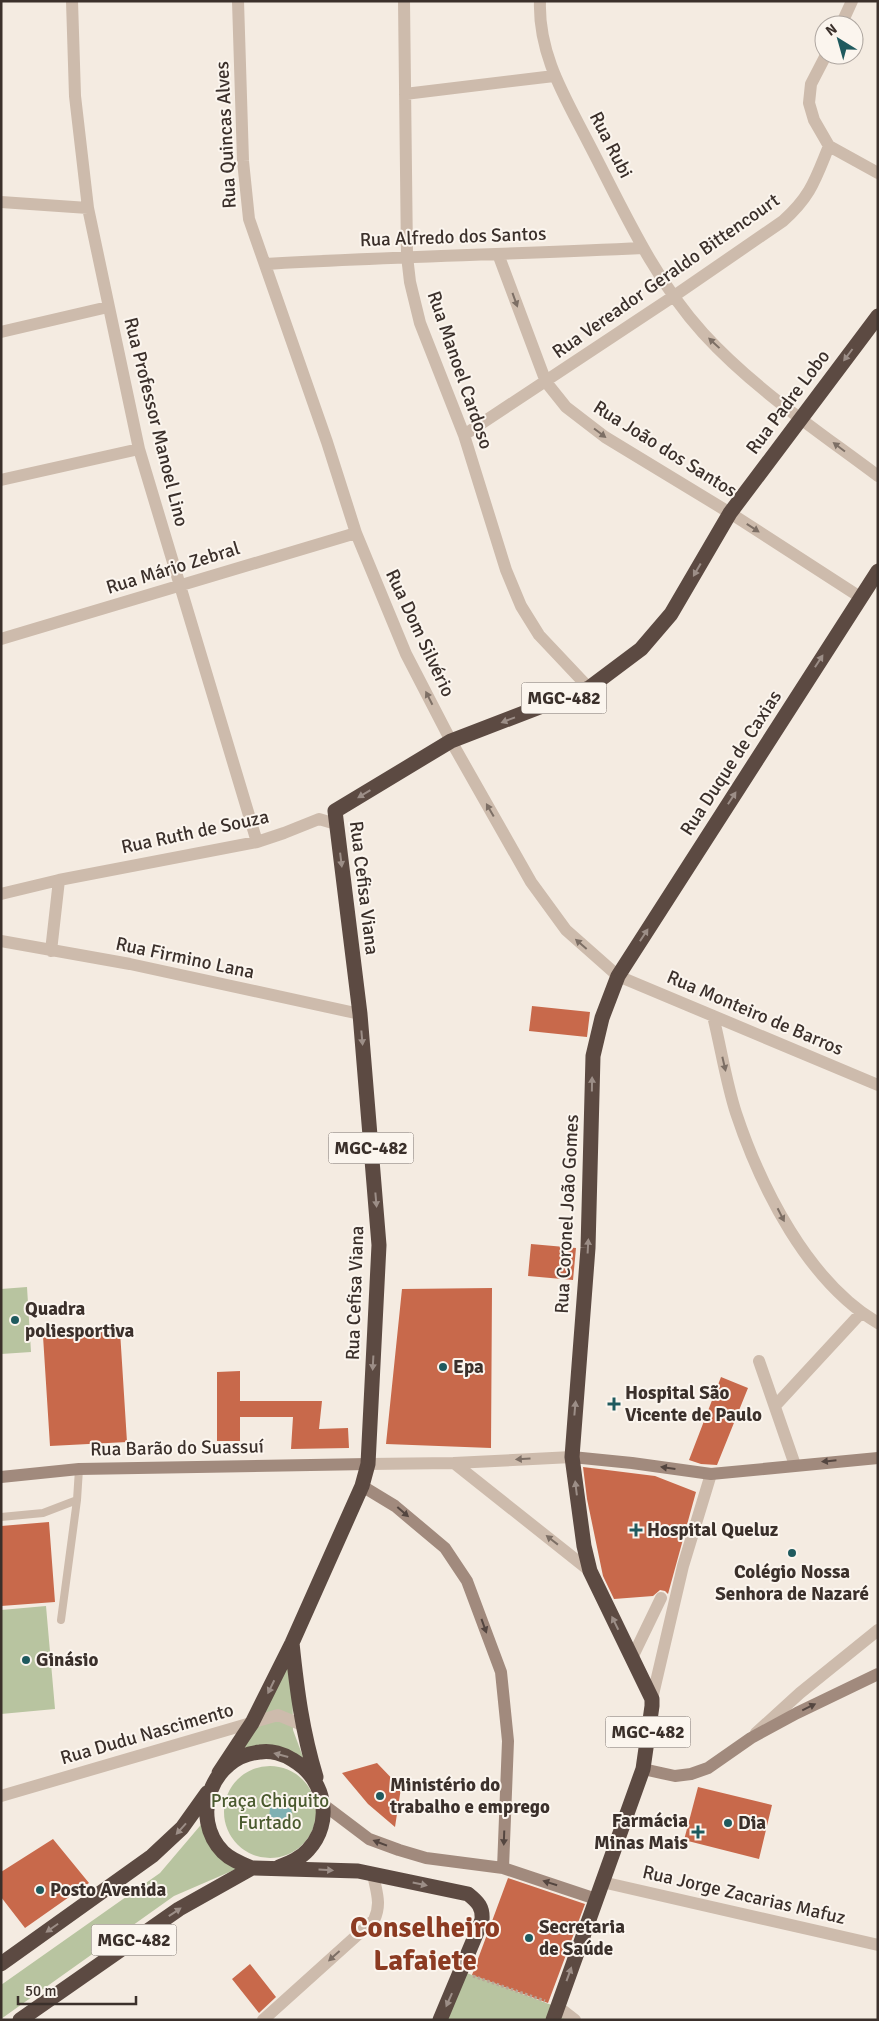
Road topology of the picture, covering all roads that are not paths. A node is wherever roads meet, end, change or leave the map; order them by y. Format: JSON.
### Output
{"nodes":[{"id":1,"x":72,"y":1,"type":"edge"},
{"id":2,"x":238,"y":1,"type":"edge"},
{"id":3,"x":404,"y":1,"type":"edge"},
{"id":4,"x":540,"y":1,"type":"edge"},
{"id":5,"x":848,"y":3,"type":"edge"},
{"id":6,"x":844,"y":15,"type":"edge"},
{"id":7,"x":821,"y":65,"type":"edge"},
{"id":8,"x":554,"y":76,"type":"junction"},
{"id":9,"x":405,"y":94,"type":"junction"},
{"id":10,"x":830,"y":146,"type":"junction"},
{"id":11,"x":878,"y":173,"type":"edge"},
{"id":12,"x":1,"y":202,"type":"edge"},
{"id":13,"x":88,"y":208,"type":"junction"},
{"id":14,"x":643,"y":248,"type":"junction"},
{"id":15,"x":498,"y":254,"type":"junction"},
{"id":16,"x":407,"y":256,"type":"junction"},
{"id":17,"x":265,"y":264,"type":"junction"},
{"id":18,"x":674,"y":296,"type":"junction"},
{"id":19,"x":108,"y":307,"type":"junction"},
{"id":20,"x":878,"y":316,"type":"edge"},
{"id":21,"x":1,"y":332,"type":"edge"},
{"id":22,"x":546,"y":382,"type":"junction"},
{"id":23,"x":800,"y":418,"type":"junction"},
{"id":24,"x":464,"y":435,"type":"junction"},
{"id":25,"x":139,"y":449,"type":"junction"},
{"id":26,"x":878,"y":476,"type":"edge"},
{"id":27,"x":1,"y":480,"type":"edge"},
{"id":28,"x":730,"y":513,"type":"junction"},
{"id":29,"x":356,"y":533,"type":"junction"},
{"id":30,"x":878,"y":571,"type":"edge"},
{"id":31,"x":179,"y":586,"type":"junction"},
{"id":32,"x":860,"y":597,"type":"junction"},
{"id":33,"x":1,"y":639,"type":"edge"},
{"id":34,"x":589,"y":688,"type":"junction"},
{"id":35,"x":451,"y":741,"type":"junction"},
{"id":36,"x":336,"y":818,"type":"junction"},
{"id":37,"x":257,"y":842,"type":"junction"},
{"id":38,"x":58,"y":880,"type":"junction"},
{"id":39,"x":1,"y":894,"type":"edge"},
{"id":40,"x":1,"y":941,"type":"edge"},
{"id":41,"x":51,"y":951,"type":"junction"},
{"id":42,"x":618,"y":976,"type":"junction"},
{"id":43,"x":360,"y":1014,"type":"junction"},
{"id":44,"x":713,"y":1016,"type":"junction"},
{"id":45,"x":878,"y":1085,"type":"edge"},
{"id":46,"x":861,"y":1313,"type":"junction"},
{"id":47,"x":878,"y":1323,"type":"edge"},
{"id":48,"x":760,"y":1361,"type":"dead end"},
{"id":49,"x":775,"y":1406,"type":"junction"},
{"id":50,"x":572,"y":1457,"type":"junction"},
{"id":51,"x":878,"y":1458,"type":"edge"},
{"id":52,"x":454,"y":1463,"type":"junction"},
{"id":53,"x":795,"y":1465,"type":"junction"},
{"id":54,"x":79,"y":1469,"type":"junction"},
{"id":55,"x":362,"y":1473,"type":"junction"},
{"id":56,"x":711,"y":1474,"type":"junction"},
{"id":57,"x":1,"y":1477,"type":"edge"},
{"id":58,"x":77,"y":1500,"type":"junction"},
{"id":59,"x":1,"y":1517,"type":"edge"},
{"id":60,"x":590,"y":1571,"type":"junction"},
{"id":61,"x":661,"y":1598,"type":"dead end"},
{"id":62,"x":61,"y":1620,"type":"dead end"},
{"id":63,"x":878,"y":1630,"type":"edge"},
{"id":64,"x":292,"y":1643,"type":"junction"},
{"id":65,"x":632,"y":1658,"type":"junction"},
{"id":66,"x":878,"y":1674,"type":"edge"},
{"id":67,"x":652,"y":1700,"type":"junction"},
{"id":68,"x":252,"y":1723,"type":"junction"},
{"id":69,"x":302,"y":1725,"type":"junction"},
{"id":70,"x":751,"y":1738,"type":"junction"},
{"id":71,"x":643,"y":1769,"type":"junction"},
{"id":72,"x":219,"y":1773,"type":"junction"},
{"id":73,"x":318,"y":1785,"type":"junction"},
{"id":74,"x":210,"y":1790,"type":"junction"},
{"id":75,"x":1,"y":1796,"type":"edge"},
{"id":76,"x":324,"y":1805,"type":"junction"},
{"id":77,"x":278,"y":1867,"type":"junction"},
{"id":78,"x":252,"y":1868,"type":"junction"},
{"id":79,"x":502,"y":1868,"type":"junction"},
{"id":80,"x":372,"y":1874,"type":"junction"},
{"id":81,"x":602,"y":1882,"type":"junction"},
{"id":82,"x":596,"y":1899,"type":"junction"},
{"id":83,"x":878,"y":1945,"type":"edge"},
{"id":84,"x":1,"y":1964,"type":"edge"},
{"id":85,"x":555,"y":2013,"type":"edge"},
{"id":86,"x":20,"y":2020,"type":"edge"},
{"id":87,"x":263,"y":2020,"type":"edge"},
{"id":88,"x":440,"y":2020,"type":"edge"},
{"id":89,"x":575,"y":2020,"type":"edge"}],
"edges":[{"from":1,"to":13,"type":"street","name":"Rua Professor Manoel Lino"},
{"from":2,"to":17,"type":"street","name":"Rua Quincas Alves"},
{"from":3,"to":9,"type":"street","name":"Rua Manoel Cardoso"},
{"from":4,"to":8,"type":"street","name":"Rua Rubi"},
{"from":5,"to":6,"type":"street"},
{"from":7,"to":10,"type":"street"},
{"from":8,"to":9,"type":"street"},
{"from":8,"to":14,"type":"street","name":"Rua Rubi"},
{"from":9,"to":16,"type":"street","name":"Rua Manoel Cardoso"},
{"from":10,"to":11,"type":"street"},
{"from":10,"to":18,"type":"street","name":"Rua Vereador Geraldo Bittencourt"},
{"from":12,"to":13,"type":"street"},
{"from":13,"to":19,"type":"street","name":"Rua Professor Manoel Lino"},
{"from":14,"to":15,"type":"street","name":"Rua Alfredo dos Santos"},
{"from":14,"to":18,"type":"street","name":"Rua Rubi"},
{"from":15,"to":16,"type":"street","name":"Rua Alfredo dos Santos"},
{"from":15,"to":22,"type":"street","name":"Rua João dos Santos","one_way":true},
{"from":16,"to":17,"type":"street","name":"Rua Alfredo dos Santos"},
{"from":16,"to":24,"type":"street","name":"Rua Manoel Cardoso"},
{"from":17,"to":29,"type":"street","name":"Rua Dom Silvério"},
{"from":18,"to":22,"type":"street","name":"Rua Vereador Geraldo Bittencourt"},
{"from":23,"to":18,"type":"street","name":"Rua Rubi","one_way":true},
{"from":19,"to":21,"type":"street"},
{"from":19,"to":25,"type":"street","name":"Rua Professor Manoel Lino"},
{"from":20,"to":23,"type":"highway","name":"Rua Padre Lobo","number":"MGC-482","one_way":true},
{"from":22,"to":24,"type":"street","name":"Rua Vereador Geraldo Bittencourt"},
{"from":22,"to":28,"type":"street","name":"Rua João dos Santos","one_way":true},
{"from":26,"to":23,"type":"street","name":"Rua Rubi","one_way":true},
{"from":23,"to":28,"type":"highway","name":"Rua Padre Lobo","number":"MGC-482"},
{"from":24,"to":34,"type":"street","name":"Rua Manoel Cardoso"},
{"from":25,"to":27,"type":"street"},
{"from":25,"to":31,"type":"street","name":"Rua Professor Manoel Lino"},
{"from":28,"to":32,"type":"street","name":"Rua João dos Santos","one_way":true},
{"from":28,"to":34,"type":"highway","number":"MGC-482","one_way":true},
{"from":29,"to":31,"type":"street","name":"Rua Mário Zebral"},
{"from":35,"to":29,"type":"street","name":"Rua Dom Silvério","one_way":true},
{"from":30,"to":32,"type":"highway","name":"Rua Duque de Caxias","number":"MGC-482"},
{"from":31,"to":33,"type":"street","name":"Rua Mário Zebral"},
{"from":31,"to":37,"type":"street","name":"Rua Professor Manoel Lino"},
{"from":42,"to":32,"type":"highway","name":"Rua Duque de Caxias","number":"MGC-482","one_way":true},
{"from":34,"to":35,"type":"highway","number":"MGC-482","one_way":true},
{"from":35,"to":36,"type":"highway","number":"MGC-482","one_way":true},
{"from":42,"to":35,"type":"street","name":"Rua Dom Silvério","one_way":true},
{"from":36,"to":37,"type":"street","name":"Rua Ruth de Souza"},
{"from":36,"to":43,"type":"highway","name":"Rua Cefisa Viana","number":"MGC-482","one_way":true},
{"from":37,"to":38,"type":"street","name":"Rua Ruth de Souza"},
{"from":38,"to":39,"type":"street","name":"Rua Ruth de Souza"},
{"from":38,"to":41,"type":"street"},
{"from":40,"to":41,"type":"street","name":"Rua Firmino Lana"},
{"from":41,"to":43,"type":"street","name":"Rua Firmino Lana"},
{"from":42,"to":44,"type":"street","name":"Rua Monteiro de Barros"},
{"from":50,"to":42,"type":"highway","name":"Rua Coronel João Gomes","number":"MGC-482","one_way":true},
{"from":43,"to":55,"type":"highway","name":"Rua Cefisa Viana","number":"MGC-482","one_way":true},
{"from":44,"to":45,"type":"street","name":"Rua Monteiro de Barros"},
{"from":44,"to":46,"type":"street","one_way":true},
{"from":46,"to":47,"type":"street"},
{"from":46,"to":49,"type":"street"},
{"from":48,"to":49,"type":"street"},
{"from":49,"to":53,"type":"street"},
{"from":50,"to":52,"type":"street","name":"Rua Barão do Suassuí","one_way":true},
{"from":56,"to":50,"type":"street","one_way":true},
{"from":60,"to":50,"type":"highway","number":"MGC-482","one_way":true},
{"from":51,"to":53,"type":"street","one_way":true},
{"from":52,"to":55,"type":"street","name":"Rua Barão do Suassuí"},
{"from":60,"to":52,"type":"street","one_way":true},
{"from":53,"to":56,"type":"street"},
{"from":54,"to":55,"type":"street","name":"Rua Barão do Suassuí"},
{"from":54,"to":57,"type":"street","name":"Rua Barão do Suassuí"},
{"from":54,"to":58,"type":"lane"},
{"from":55,"to":64,"type":"highway","name":"Rua Cefisa Viana","number":"MGC-482"},
{"from":55,"to":79,"type":"street","one_way":true},
{"from":56,"to":67,"type":"street"},
{"from":58,"to":59,"type":"lane"},
{"from":58,"to":62,"type":"lane"},
{"from":65,"to":60,"type":"highway","number":"MGC-482","one_way":true},
{"from":61,"to":65,"type":"street"},
{"from":63,"to":70,"type":"street"},
{"from":64,"to":68,"type":"highway","name":"Rua Cefisa Viana","number":"MGC-482","one_way":true},
{"from":64,"to":69,"type":"highway","name":"Rua Cefisa Viana"},
{"from":65,"to":67,"type":"highway","number":"MGC-482"},
{"from":70,"to":66,"type":"street","one_way":true},
{"from":67,"to":71,"type":"highway","number":"MGC-482"},
{"from":68,"to":69,"type":"street","name":"Rua Dudu Nascimento"},
{"from":68,"to":72,"type":"highway","name":"Rua Cefisa Viana","number":"MGC-482"},
{"from":68,"to":75,"type":"street","name":"Rua Dudu Nascimento"},
{"from":69,"to":73,"type":"highway","name":"Rua Cefisa Viana"},
{"from":70,"to":71,"type":"street"},
{"from":71,"to":81,"type":"highway","number":"MGC-482"},
{"from":73,"to":72,"type":"highway","number":"MGC-482","one_way":true},
{"from":72,"to":74,"type":"highway","number":"MGC-482"},
{"from":73,"to":76,"type":"highway","number":"MGC-482"},
{"from":74,"to":78,"type":"highway","number":"MGC-482"},
{"from":74,"to":84,"type":"highway","number":"MGC-482","one_way":true},
{"from":76,"to":77,"type":"highway","number":"MGC-482"},
{"from":79,"to":76,"type":"street","one_way":true},
{"from":77,"to":78,"type":"highway","number":"MGC-482"},
{"from":77,"to":80,"type":"highway","number":"MGC-482","one_way":true},
{"from":86,"to":78,"type":"highway","number":"MGC-482","one_way":true},
{"from":82,"to":79,"type":"street","one_way":true},
{"from":80,"to":87,"type":"street","one_way":true},
{"from":80,"to":88,"type":"highway","number":"MGC-482","one_way":true},
{"from":81,"to":82,"type":"highway","number":"MGC-482"},
{"from":81,"to":83,"type":"street","name":"Rua Jorge Zacarias Mafuz"},
{"from":85,"to":82,"type":"highway","number":"MGC-482","one_way":true},
{"from":85,"to":89,"type":"street"}]}
